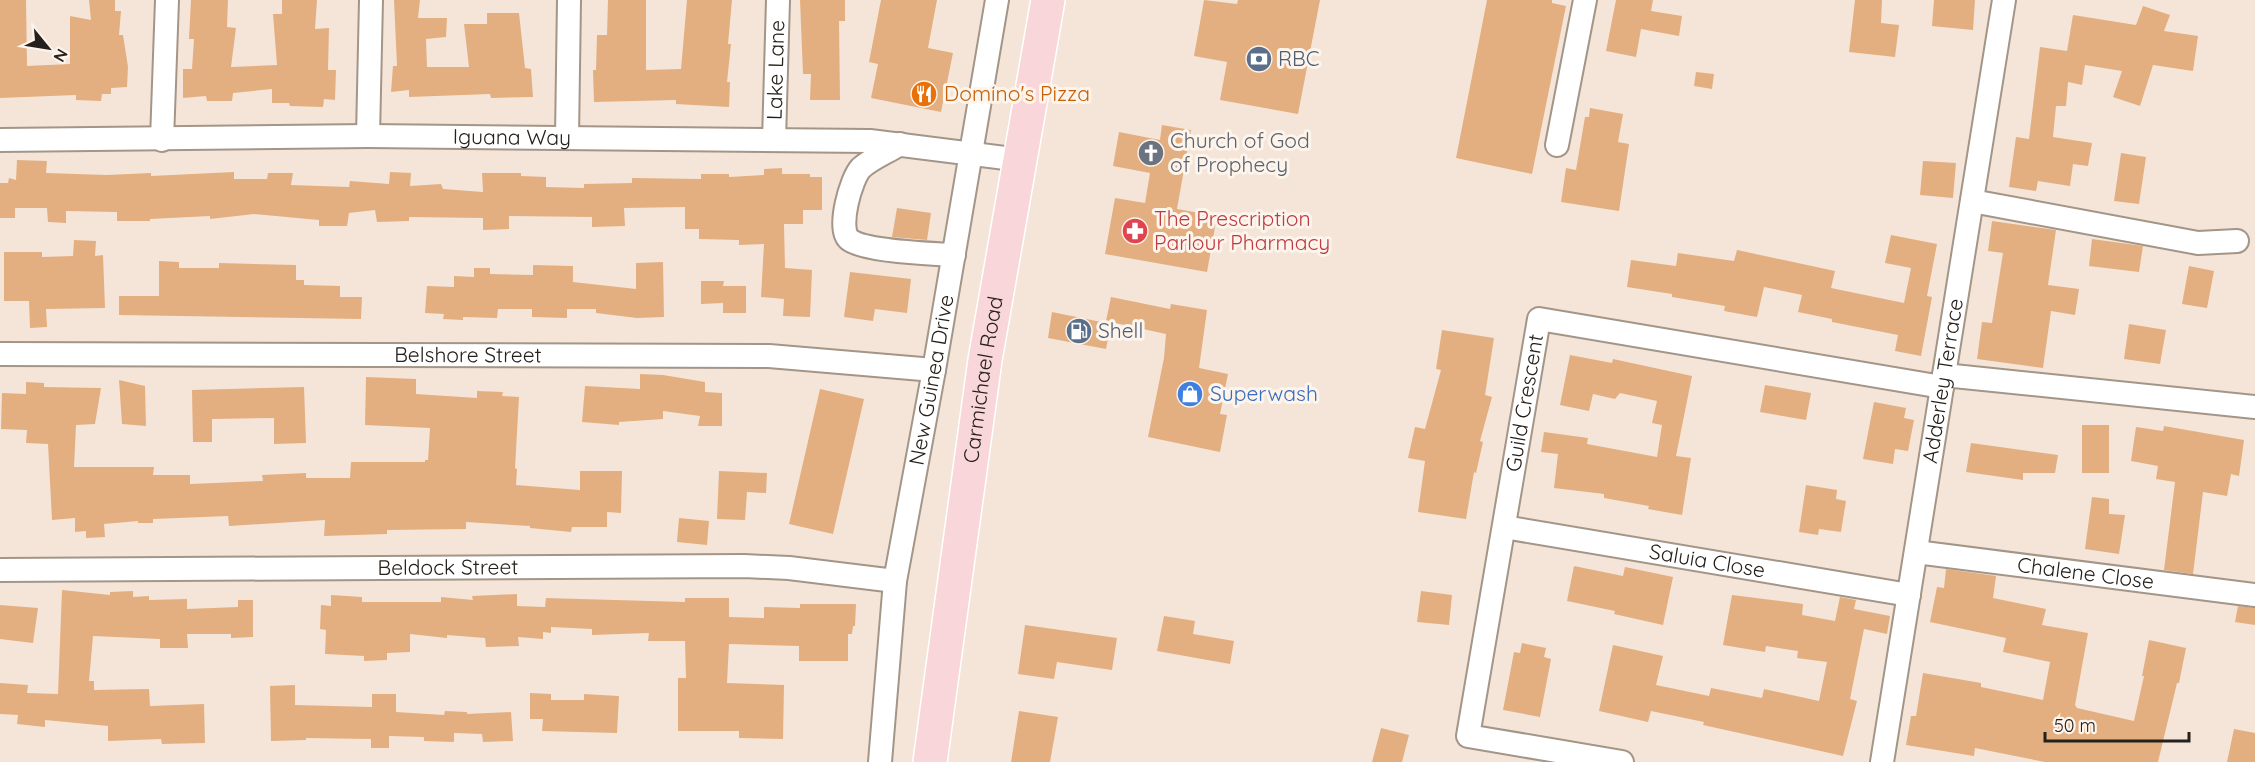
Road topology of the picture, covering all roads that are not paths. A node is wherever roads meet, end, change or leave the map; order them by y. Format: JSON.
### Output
{"nodes":[{"id":1,"x":167,"y":0,"type":"edge"},
{"id":2,"x":371,"y":0,"type":"edge"},
{"id":3,"x":569,"y":0,"type":"edge"},
{"id":4,"x":778,"y":0,"type":"edge"},
{"id":5,"x":997,"y":0,"type":"edge"},
{"id":6,"x":1048,"y":0,"type":"edge"},
{"id":7,"x":1585,"y":0,"type":"edge"},
{"id":8,"x":2004,"y":0,"type":"edge"},
{"id":9,"x":368,"y":136,"type":"junction"},
{"id":10,"x":567,"y":138,"type":"junction"},
{"id":11,"x":0,"y":140,"type":"edge"},
{"id":12,"x":162,"y":140,"type":"junction"},
{"id":13,"x":774,"y":140,"type":"junction"},
{"id":14,"x":900,"y":144,"type":"junction"},
{"id":15,"x":1557,"y":145,"type":"dead end"},
{"id":16,"x":972,"y":152,"type":"junction"},
{"id":17,"x":1021,"y":160,"type":"junction"},
{"id":18,"x":1972,"y":201,"type":"junction"},
{"id":19,"x":2236,"y":241,"type":"dead end"},
{"id":20,"x":954,"y":255,"type":"junction"},
{"id":21,"x":0,"y":354,"type":"edge"},
{"id":22,"x":934,"y":370,"type":"junction"},
{"id":23,"x":1943,"y":381,"type":"junction"},
{"id":24,"x":2255,"y":407,"type":"edge"},
{"id":25,"x":1504,"y":527,"type":"junction"},
{"id":26,"x":1916,"y":552,"type":"junction"},
{"id":27,"x":0,"y":570,"type":"edge"},
{"id":28,"x":895,"y":581,"type":"junction"},
{"id":29,"x":1909,"y":595,"type":"junction"},
{"id":30,"x":2255,"y":595,"type":"edge"},
{"id":31,"x":880,"y":762,"type":"edge"},
{"id":32,"x":930,"y":762,"type":"edge"},
{"id":33,"x":1622,"y":762,"type":"edge"},
{"id":34,"x":1882,"y":762,"type":"edge"}],
"edges":[{"from":1,"to":12,"type":"street"},
{"from":2,"to":9,"type":"street"},
{"from":3,"to":10,"type":"street"},
{"from":4,"to":13,"type":"street","name":"Lake Lane"},
{"from":5,"to":16,"type":"street","name":"New Guinea Drive"},
{"from":6,"to":17,"type":"main road","name":"Carmichael Road"},
{"from":7,"to":15,"type":"street"},
{"from":8,"to":18,"type":"street","name":"Adderley Terrace"},
{"from":9,"to":10,"type":"street","name":"Iguana Way"},
{"from":9,"to":12,"type":"street","name":"Iguana Way"},
{"from":10,"to":13,"type":"street","name":"Iguana Way"},
{"from":11,"to":12,"type":"street","name":"Iguana Way"},
{"from":13,"to":14,"type":"street","name":"Iguana Way"},
{"from":14,"to":16,"type":"street","name":"Iguana Way"},
{"from":14,"to":20,"type":"street"},
{"from":16,"to":17,"type":"street","name":"Iguana Way"},
{"from":16,"to":20,"type":"street","name":"New Guinea Drive"},
{"from":17,"to":32,"type":"main road","name":"Carmichael Road"},
{"from":18,"to":19,"type":"street"},
{"from":18,"to":23,"type":"street","name":"Adderley Terrace"},
{"from":20,"to":22,"type":"street","name":"New Guinea Drive"},
{"from":21,"to":22,"type":"street","name":"Belshore Street"},
{"from":22,"to":28,"type":"street","name":"New Guinea Drive"},
{"from":23,"to":24,"type":"street"},
{"from":23,"to":25,"type":"street","name":"Guild Crescent"},
{"from":23,"to":26,"type":"street","name":"Adderley Terrace"},
{"from":25,"to":29,"type":"street","name":"Saluia Close"},
{"from":25,"to":33,"type":"street","name":"Guild Crescent"},
{"from":26,"to":29,"type":"street","name":"Adderley Terrace"},
{"from":26,"to":30,"type":"street","name":"Chalene Close"},
{"from":27,"to":28,"type":"street","name":"Beldock Street"},
{"from":28,"to":31,"type":"street","name":"New Guinea Drive"},
{"from":29,"to":34,"type":"street","name":"Adderley Terrace"}]}
